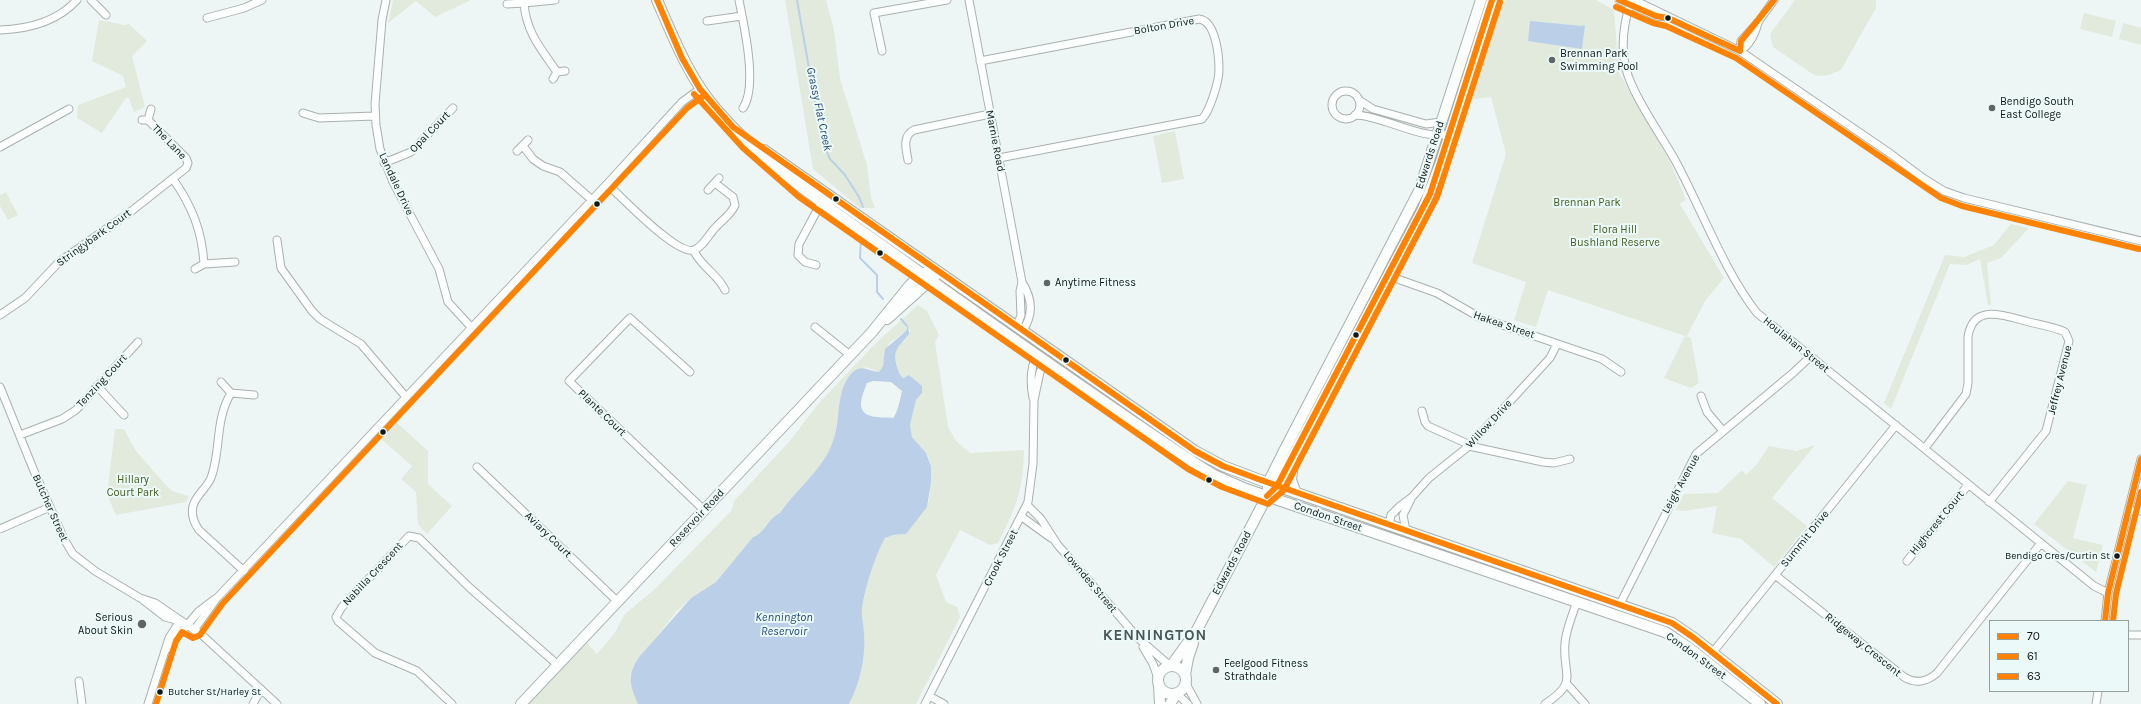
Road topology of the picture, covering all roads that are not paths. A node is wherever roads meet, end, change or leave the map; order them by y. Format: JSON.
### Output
{"nodes":[{"id":1,"x":77,"y":0,"type":"edge"},
{"id":2,"x":91,"y":0,"type":"edge"},
{"id":3,"x":262,"y":0,"type":"edge"},
{"id":4,"x":386,"y":0,"type":"edge"},
{"id":5,"x":555,"y":0,"type":"edge"},
{"id":6,"x":657,"y":0,"type":"edge"},
{"id":7,"x":739,"y":0,"type":"edge"},
{"id":8,"x":947,"y":0,"type":"edge"},
{"id":9,"x":969,"y":0,"type":"edge"},
{"id":10,"x":1481,"y":0,"type":"edge"},
{"id":11,"x":1492,"y":0,"type":"edge"},
{"id":12,"x":1618,"y":0,"type":"edge"},
{"id":13,"x":1774,"y":0,"type":"edge"},
{"id":14,"x":1631,"y":2,"type":"edge"},
{"id":15,"x":524,"y":3,"type":"junction"},
{"id":16,"x":507,"y":4,"type":"dead end"},
{"id":17,"x":106,"y":15,"type":"dead end"},
{"id":18,"x":742,"y":16,"type":"junction"},
{"id":19,"x":207,"y":18,"type":"dead end"},
{"id":20,"x":706,"y":21,"type":"dead end"},
{"id":21,"x":0,"y":30,"type":"edge"},
{"id":22,"x":882,"y":51,"type":"dead end"},
{"id":23,"x":1740,"y":51,"type":"junction"},
{"id":24,"x":748,"y":60,"type":"junction"},
{"id":25,"x":980,"y":61,"type":"junction"},
{"id":26,"x":740,"y":62,"type":"dead end"},
{"id":27,"x":558,"y":74,"type":"dead end"},
{"id":28,"x":700,"y":89,"type":"junction"},
{"id":29,"x":1358,"y":100,"type":"junction"},
{"id":30,"x":151,"y":108,"type":"dead end"},
{"id":31,"x":453,"y":108,"type":"dead end"},
{"id":32,"x":743,"y":108,"type":"dead end"},
{"id":33,"x":69,"y":109,"type":"dead end"},
{"id":34,"x":303,"y":113,"type":"dead end"},
{"id":35,"x":990,"y":114,"type":"junction"},
{"id":36,"x":1355,"y":115,"type":"junction"},
{"id":37,"x":375,"y":116,"type":"junction"},
{"id":38,"x":1441,"y":122,"type":"junction"},
{"id":39,"x":733,"y":126,"type":"junction"},
{"id":40,"x":1450,"y":133,"type":"junction"},
{"id":41,"x":1437,"y":136,"type":"junction"},
{"id":42,"x":528,"y":140,"type":"dead end"},
{"id":43,"x":0,"y":147,"type":"edge"},
{"id":44,"x":999,"y":158,"type":"junction"},
{"id":45,"x":908,"y":160,"type":"dead end"},
{"id":46,"x":188,"y":163,"type":"joint"},
{"id":47,"x":384,"y":163,"type":"junction"},
{"id":48,"x":173,"y":179,"type":"junction"},
{"id":49,"x":607,"y":184,"type":"junction"},
{"id":50,"x":708,"y":190,"type":"dead end"},
{"id":51,"x":592,"y":200,"type":"junction"},
{"id":52,"x":821,"y":203,"type":"junction"},
{"id":53,"x":277,"y":240,"type":"dead end"},
{"id":54,"x":2141,"y":241,"type":"edge"},
{"id":55,"x":694,"y":251,"type":"junction"},
{"id":56,"x":235,"y":262,"type":"dead end"},
{"id":57,"x":204,"y":264,"type":"junction"},
{"id":58,"x":816,"y":265,"type":"dead end"},
{"id":59,"x":195,"y":269,"type":"dead end"},
{"id":60,"x":939,"y":272,"type":"junction"},
{"id":61,"x":1389,"y":276,"type":"junction"},
{"id":62,"x":927,"y":277,"type":"junction"},
{"id":63,"x":725,"y":290,"type":"dead end"},
{"id":64,"x":0,"y":314,"type":"edge"},
{"id":65,"x":816,"y":327,"type":"dead end"},
{"id":66,"x":471,"y":328,"type":"junction"},
{"id":67,"x":1020,"y":328,"type":"junction"},
{"id":68,"x":1016,"y":339,"type":"junction"},
{"id":69,"x":138,"y":342,"type":"dead end"},
{"id":70,"x":1557,"y":344,"type":"junction"},
{"id":71,"x":1037,"y":354,"type":"junction"},
{"id":72,"x":850,"y":355,"type":"junction"},
{"id":73,"x":1810,"y":357,"type":"junction"},
{"id":74,"x":1047,"y":361,"type":"junction"},
{"id":75,"x":690,"y":372,"type":"dead end"},
{"id":76,"x":1621,"y":372,"type":"dead end"},
{"id":77,"x":221,"y":382,"type":"dead end"},
{"id":78,"x":0,"y":386,"type":"edge"},
{"id":79,"x":97,"y":386,"type":"junction"},
{"id":80,"x":231,"y":393,"type":"junction"},
{"id":81,"x":254,"y":396,"type":"dead end"},
{"id":82,"x":1701,"y":396,"type":"dead end"},
{"id":83,"x":406,"y":397,"type":"junction"},
{"id":84,"x":1034,"y":400,"type":"junction"},
{"id":85,"x":1422,"y":411,"type":"dead end"},
{"id":86,"x":124,"y":415,"type":"dead end"},
{"id":87,"x":1896,"y":425,"type":"junction"},
{"id":88,"x":1723,"y":431,"type":"junction"},
{"id":89,"x":20,"y":435,"type":"junction"},
{"id":90,"x":1470,"y":445,"type":"junction"},
{"id":91,"x":1925,"y":448,"type":"junction"},
{"id":92,"x":1294,"y":455,"type":"junction"},
{"id":93,"x":1570,"y":459,"type":"dead end"},
{"id":94,"x":2141,"y":459,"type":"edge"},
{"id":95,"x":477,"y":467,"type":"dead end"},
{"id":96,"x":1273,"y":485,"type":"junction"},
{"id":97,"x":1968,"y":485,"type":"junction"},
{"id":98,"x":1296,"y":493,"type":"junction"},
{"id":99,"x":1267,"y":496,"type":"junction"},
{"id":100,"x":1412,"y":497,"type":"junction"},
{"id":101,"x":1990,"y":502,"type":"junction"},
{"id":102,"x":1027,"y":505,"type":"junction"},
{"id":103,"x":50,"y":507,"type":"junction"},
{"id":104,"x":705,"y":511,"type":"junction"},
{"id":105,"x":2128,"y":511,"type":"junction"},
{"id":106,"x":2141,"y":511,"type":"edge"},
{"id":107,"x":1022,"y":517,"type":"junction"},
{"id":108,"x":1388,"y":525,"type":"junction"},
{"id":109,"x":0,"y":528,"type":"edge"},
{"id":110,"x":1406,"y":531,"type":"junction"},
{"id":111,"x":2041,"y":543,"type":"junction"},
{"id":112,"x":1057,"y":544,"type":"junction"},
{"id":113,"x":1417,"y":546,"type":"junction"},
{"id":114,"x":1907,"y":561,"type":"dead end"},
{"id":115,"x":244,"y":571,"type":"junction"},
{"id":116,"x":1775,"y":575,"type":"junction"},
{"id":117,"x":1581,"y":591,"type":"junction"},
{"id":118,"x":2108,"y":593,"type":"junction"},
{"id":119,"x":217,"y":598,"type":"junction"},
{"id":120,"x":1577,"y":601,"type":"junction"},
{"id":121,"x":618,"y":602,"type":"junction"},
{"id":122,"x":1620,"y":604,"type":"junction"},
{"id":123,"x":2105,"y":620,"type":"edge"},
{"id":124,"x":180,"y":621,"type":"junction"},
{"id":125,"x":186,"y":626,"type":"junction"},
{"id":126,"x":194,"y":630,"type":"junction"},
{"id":127,"x":1197,"y":630,"type":"junction"},
{"id":128,"x":2129,"y":635,"type":"edge"},
{"id":129,"x":2141,"y":635,"type":"edge"},
{"id":130,"x":1138,"y":638,"type":"junction"},
{"id":131,"x":166,"y":649,"type":"junction"},
{"id":132,"x":1713,"y":652,"type":"junction"},
{"id":133,"x":558,"y":665,"type":"junction"},
{"id":134,"x":1170,"y":666,"type":"junction"},
{"id":135,"x":1186,"y":679,"type":"junction"},
{"id":136,"x":79,"y":681,"type":"dead end"},
{"id":137,"x":1158,"y":682,"type":"junction"},
{"id":138,"x":1567,"y":684,"type":"junction"},
{"id":139,"x":261,"y":689,"type":"junction"},
{"id":140,"x":2098,"y":692,"type":"edge"},
{"id":141,"x":1176,"y":694,"type":"junction"},
{"id":142,"x":929,"y":696,"type":"junction"},
{"id":143,"x":82,"y":704,"type":"edge"},
{"id":144,"x":148,"y":704,"type":"edge"},
{"id":145,"x":253,"y":704,"type":"edge"},
{"id":146,"x":277,"y":704,"type":"edge"},
{"id":147,"x":452,"y":704,"type":"edge"},
{"id":148,"x":521,"y":704,"type":"edge"},
{"id":149,"x":925,"y":704,"type":"edge"},
{"id":150,"x":944,"y":704,"type":"edge"},
{"id":151,"x":1160,"y":704,"type":"edge"},
{"id":152,"x":1170,"y":704,"type":"edge"},
{"id":153,"x":1188,"y":704,"type":"edge"},
{"id":154,"x":1197,"y":704,"type":"edge"},
{"id":155,"x":1545,"y":704,"type":"edge"},
{"id":156,"x":1584,"y":704,"type":"edge"},
{"id":157,"x":1760,"y":704,"type":"edge"},
{"id":158,"x":1777,"y":704,"type":"edge"},
{"id":159,"x":2096,"y":704,"type":"edge"}],
"edges":[{"from":1,"to":21,"type":"street"},
{"from":2,"to":17,"type":"street"},
{"from":3,"to":19,"type":"street"},
{"from":4,"to":37,"type":"street","name":"Landale Drive"},
{"from":5,"to":15,"type":"street"},
{"from":6,"to":28,"type":"main road","name":"Condon Street"},
{"from":7,"to":18,"type":"street"},
{"from":8,"to":22,"type":"street"},
{"from":9,"to":25,"type":"street","name":"Marnie Road"},
{"from":10,"to":38,"type":"main road","name":"Edwards Road"},
{"from":11,"to":40,"type":"main road","name":"Edwards Road"},
{"from":12,"to":14,"type":"street"},
{"from":13,"to":23,"type":"street"},
{"from":14,"to":23,"type":"street"},
{"from":14,"to":73,"type":"street","name":"Houlahan Street"},
{"from":15,"to":16,"type":"street"},
{"from":15,"to":27,"type":"street"},
{"from":18,"to":20,"type":"street"},
{"from":18,"to":24,"type":"street"},
{"from":23,"to":54,"type":"street"},
{"from":24,"to":26,"type":"street"},
{"from":24,"to":32,"type":"street"},
{"from":25,"to":35,"type":"street","name":"Marnie Road"},
{"from":25,"to":44,"type":"street","name":"Bolton Drive"},
{"from":28,"to":39,"type":"main road","name":"Condon Street"},
{"from":28,"to":49,"type":"street"},
{"from":29,"to":36,"type":"street"},
{"from":29,"to":36,"type":"street"},
{"from":29,"to":38,"type":"street"},
{"from":30,"to":46,"type":"street","name":"The Lane"},
{"from":31,"to":47,"type":"street","name":"Opal Court"},
{"from":33,"to":43,"type":"street"},
{"from":34,"to":37,"type":"street"},
{"from":35,"to":44,"type":"street","name":"Marnie Road"},
{"from":35,"to":45,"type":"street"},
{"from":36,"to":41,"type":"street"},
{"from":37,"to":47,"type":"street","name":"Landale Drive"},
{"from":38,"to":41,"type":"main road","name":"Edwards Road"},
{"from":39,"to":52,"type":"main road","name":"Condon Street"},
{"from":39,"to":60,"type":"main road","name":"Condon Street"},
{"from":40,"to":41,"type":"street"},
{"from":40,"to":61,"type":"main road","name":"Edwards Road"},
{"from":41,"to":96,"type":"main road","name":"Edwards Road"},
{"from":42,"to":51,"type":"street"},
{"from":44,"to":67,"type":"street","name":"Marnie Road"},
{"from":46,"to":48,"type":"street","name":"Stringybark Court"},
{"from":47,"to":66,"type":"street","name":"Landale Drive"},
{"from":48,"to":57,"type":"street"},
{"from":48,"to":64,"type":"street","name":"Stringybark Court"},
{"from":49,"to":51,"type":"street"},
{"from":49,"to":55,"type":"street"},
{"from":50,"to":55,"type":"street"},
{"from":51,"to":66,"type":"street"},
{"from":52,"to":58,"type":"street"},
{"from":52,"to":62,"type":"main road","name":"Condon Street"},
{"from":53,"to":83,"type":"street"},
{"from":55,"to":63,"type":"street"},
{"from":56,"to":57,"type":"street"},
{"from":57,"to":59,"type":"street"},
{"from":60,"to":62,"type":"main road","name":"Reservoir Road"},
{"from":60,"to":67,"type":"main road","name":"Condon Street"},
{"from":61,"to":70,"type":"street","name":"Hakea Street"},
{"from":61,"to":92,"type":"main road","name":"Edwards Road"},
{"from":62,"to":68,"type":"main road","name":"Condon Street"},
{"from":62,"to":72,"type":"main road","name":"Reservoir Road"},
{"from":65,"to":72,"type":"street"},
{"from":66,"to":83,"type":"street"},
{"from":67,"to":68,"type":"main road","name":"Marnie Road"},
{"from":67,"to":96,"type":"main road","name":"Condon Street"},
{"from":68,"to":71,"type":"main road","name":"Condon Street"},
{"from":69,"to":79,"type":"street","name":"Tenzing Court"},
{"from":70,"to":76,"type":"street","name":"Hakea Street"},
{"from":70,"to":90,"type":"street","name":"Willow Drive"},
{"from":71,"to":74,"type":"main road","name":"Condon Street"},
{"from":71,"to":84,"type":"street","name":"Crook Street"},
{"from":72,"to":104,"type":"main road","name":"Reservoir Road"},
{"from":73,"to":87,"type":"street","name":"Houlahan Street"},
{"from":73,"to":88,"type":"street","name":"Leigh Avenue"},
{"from":74,"to":84,"type":"street","name":"Crook Street"},
{"from":74,"to":99,"type":"main road","name":"Condon Street"},
{"from":75,"to":104,"type":"street","name":"Plante Court"},
{"from":77,"to":80,"type":"street"},
{"from":78,"to":89,"type":"street","name":"Butcher Street"},
{"from":79,"to":86,"type":"street"},
{"from":79,"to":89,"type":"street","name":"Tenzing Court"},
{"from":80,"to":81,"type":"street"},
{"from":80,"to":115,"type":"street"},
{"from":82,"to":88,"type":"street"},
{"from":83,"to":115,"type":"street"},
{"from":84,"to":102,"type":"street","name":"Crook Street"},
{"from":85,"to":90,"type":"street"},
{"from":87,"to":91,"type":"street","name":"Houlahan Street"},
{"from":87,"to":116,"type":"street","name":"Summit Drive"},
{"from":88,"to":122,"type":"street","name":"Leigh Avenue"},
{"from":89,"to":103,"type":"street","name":"Butcher Street"},
{"from":90,"to":93,"type":"street"},
{"from":90,"to":100,"type":"street","name":"Willow Drive"},
{"from":91,"to":97,"type":"street","name":"Houlahan Street"},
{"from":91,"to":101,"type":"street","name":"Jeffrey Avenue"},
{"from":92,"to":96,"type":"main road","name":"Edwards Road"},
{"from":92,"to":98,"type":"main road"},
{"from":94,"to":105,"type":"street"},
{"from":95,"to":121,"type":"street","name":"Aviary Court"},
{"from":96,"to":98,"type":"main road","name":"Condon Street"},
{"from":96,"to":99,"type":"main road","name":"Edwards Road"},
{"from":97,"to":101,"type":"street","name":"Houlahan Street"},
{"from":97,"to":114,"type":"street","name":"Highcrest Court"},
{"from":98,"to":108,"type":"main road","name":"Condon Street"},
{"from":99,"to":113,"type":"main road","name":"Condon Street"},
{"from":99,"to":127,"type":"main road","name":"Edwards Road"},
{"from":100,"to":108,"type":"street","name":"Willow Drive"},
{"from":100,"to":110,"type":"street","name":"Willow Drive"},
{"from":101,"to":111,"type":"street","name":"Houlahan Street"},
{"from":102,"to":107,"type":"street","name":"Crook Street"},
{"from":102,"to":112,"type":"street","name":"Lowndes Street"},
{"from":103,"to":109,"type":"street"},
{"from":103,"to":124,"type":"street","name":"Butcher Street"},
{"from":104,"to":121,"type":"main road","name":"Reservoir Road"},
{"from":105,"to":106,"type":"street"},
{"from":105,"to":118,"type":"street"},
{"from":107,"to":112,"type":"street","name":"Lowndes Street"},
{"from":107,"to":142,"type":"street","name":"Crook Street"},
{"from":108,"to":110,"type":"main road","name":"Condon Street"},
{"from":108,"to":113,"type":"main road"},
{"from":110,"to":117,"type":"main road","name":"Condon Street"},
{"from":111,"to":116,"type":"street","name":"Ridgeway Crescent"},
{"from":111,"to":118,"type":"street","name":"Houlahan Street"},
{"from":112,"to":130,"type":"street","name":"Lowndes Street"},
{"from":113,"to":120,"type":"main road","name":"Condon Street"},
{"from":115,"to":119,"type":"street"},
{"from":116,"to":132,"type":"street","name":"Summit Drive"},
{"from":117,"to":120,"type":"main road"},
{"from":117,"to":122,"type":"main road","name":"Condon Street"},
{"from":118,"to":123,"type":"street"},
{"from":119,"to":125,"type":"street"},
{"from":119,"to":126,"type":"street"},
{"from":120,"to":138,"type":"street"},
{"from":120,"to":157,"type":"main road","name":"Condon Street"},
{"from":121,"to":133,"type":"main road","name":"Reservoir Road"},
{"from":122,"to":132,"type":"main road","name":"Condon Street"},
{"from":124,"to":125,"type":"street","name":"Butcher Street"},
{"from":124,"to":131,"type":"street"},
{"from":125,"to":126,"type":"street","name":"Butcher Street"},
{"from":125,"to":131,"type":"street"},
{"from":126,"to":139,"type":"street","name":"Butcher Street"},
{"from":127,"to":134,"type":"main road","name":"Edwards Road"},
{"from":127,"to":135,"type":"main road","name":"Edwards Road"},
{"from":128,"to":129,"type":"street"},
{"from":130,"to":134,"type":"street","name":"Lowndes Street"},
{"from":130,"to":137,"type":"street","name":"Lowndes Street"},
{"from":131,"to":144,"type":"street"},
{"from":132,"to":158,"type":"main road","name":"Condon Street"},
{"from":133,"to":147,"type":"street","name":"Nabilla Crescent"},
{"from":133,"to":148,"type":"main road","name":"Reservoir Road"},
{"from":134,"to":135,"type":"main road"},
{"from":134,"to":137,"type":"main road"},
{"from":135,"to":141,"type":"main road"},
{"from":135,"to":154,"type":"street"},
{"from":136,"to":143,"type":"street"},
{"from":137,"to":141,"type":"main road"},
{"from":137,"to":151,"type":"main road"},
{"from":138,"to":155,"type":"street"},
{"from":138,"to":156,"type":"street"},
{"from":139,"to":145,"type":"street"},
{"from":139,"to":146,"type":"street","name":"Butcher Street"},
{"from":140,"to":159,"type":"street"},
{"from":141,"to":152,"type":"main road"},
{"from":141,"to":153,"type":"street"},
{"from":142,"to":149,"type":"street","name":"Crook Street"},
{"from":142,"to":150,"type":"street"}]}
